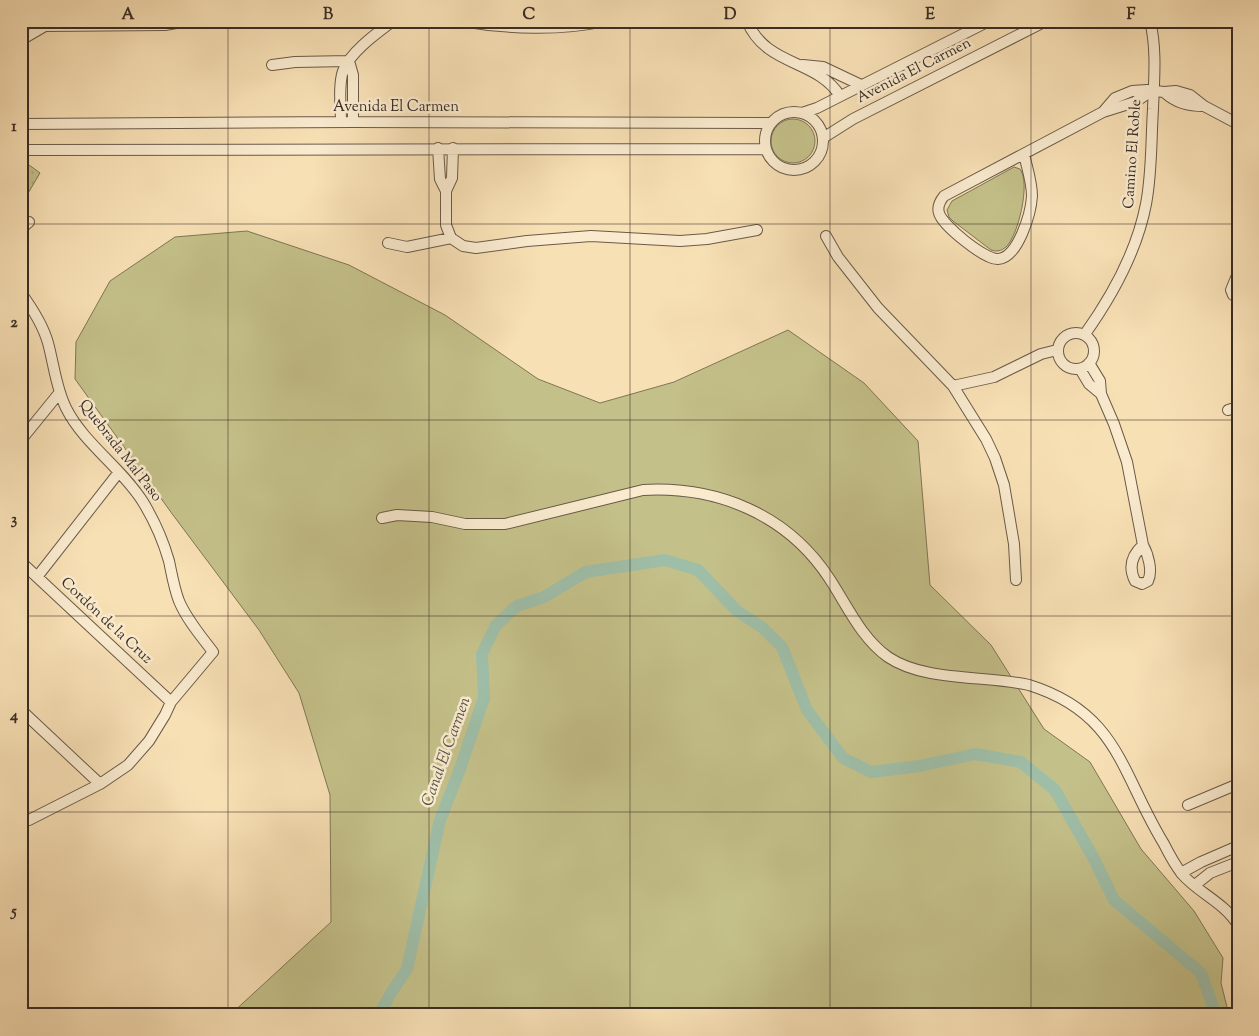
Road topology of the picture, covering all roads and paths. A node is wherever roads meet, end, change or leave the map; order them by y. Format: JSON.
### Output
{"nodes":[{"id":1,"x":187,"y":21,"type":"edge"},
{"id":2,"x":393,"y":21,"type":"edge"},
{"id":3,"x":462,"y":21,"type":"edge"},
{"id":4,"x":605,"y":21,"type":"edge"},
{"id":5,"x":747,"y":21,"type":"edge"},
{"id":6,"x":989,"y":21,"type":"edge"},
{"id":7,"x":1046,"y":21,"type":"edge"},
{"id":8,"x":1150,"y":21,"type":"edge"},
{"id":9,"x":49,"y":24,"type":"edge"},
{"id":10,"x":102,"y":24,"type":"edge"},
{"id":11,"x":21,"y":40,"type":"edge"},
{"id":12,"x":348,"y":61,"type":"junction"},
{"id":13,"x":272,"y":64,"type":"dead end"},
{"id":14,"x":799,"y":65,"type":"junction"},
{"id":15,"x":861,"y":85,"type":"junction"},
{"id":16,"x":1158,"y":91,"type":"junction"},
{"id":17,"x":840,"y":96,"type":"junction"},
{"id":18,"x":802,"y":113,"type":"junction"},
{"id":19,"x":341,"y":122,"type":"junction"},
{"id":20,"x":353,"y":122,"type":"junction"},
{"id":21,"x":771,"y":123,"type":"junction"},
{"id":22,"x":21,"y":124,"type":"edge"},
{"id":23,"x":1238,"y":124,"type":"edge"},
{"id":24,"x":823,"y":138,"type":"junction"},
{"id":25,"x":438,"y":148,"type":"junction"},
{"id":26,"x":453,"y":148,"type":"junction"},
{"id":27,"x":765,"y":149,"type":"junction"},
{"id":28,"x":21,"y":150,"type":"edge"},
{"id":29,"x":1024,"y":154,"type":"junction"},
{"id":30,"x":446,"y":191,"type":"junction"},
{"id":31,"x":29,"y":222,"type":"dead end"},
{"id":32,"x":21,"y":230,"type":"edge"},
{"id":33,"x":757,"y":230,"type":"dead end"},
{"id":34,"x":826,"y":236,"type":"dead end"},
{"id":35,"x":451,"y":238,"type":"junction"},
{"id":36,"x":388,"y":243,"type":"dead end"},
{"id":37,"x":1238,"y":273,"type":"edge"},
{"id":38,"x":21,"y":293,"type":"edge"},
{"id":39,"x":1238,"y":298,"type":"edge"},
{"id":40,"x":1085,"y":334,"type":"junction"},
{"id":41,"x":1057,"y":350,"type":"junction"},
{"id":42,"x":1089,"y":363,"type":"junction"},
{"id":43,"x":1080,"y":369,"type":"junction"},
{"id":44,"x":953,"y":386,"type":"junction"},
{"id":45,"x":60,"y":392,"type":"junction"},
{"id":46,"x":1101,"y":394,"type":"junction"},
{"id":47,"x":21,"y":440,"type":"edge"},
{"id":48,"x":119,"y":472,"type":"junction"},
{"id":49,"x":382,"y":518,"type":"dead end"},
{"id":50,"x":1143,"y":544,"type":"dead end"},
{"id":51,"x":21,"y":562,"type":"edge"},
{"id":52,"x":37,"y":577,"type":"junction"},
{"id":53,"x":1016,"y":580,"type":"dead end"},
{"id":54,"x":171,"y":702,"type":"junction"},
{"id":55,"x":21,"y":710,"type":"edge"},
{"id":56,"x":100,"y":784,"type":"junction"},
{"id":57,"x":1238,"y":784,"type":"edge"},
{"id":58,"x":1188,"y":805,"type":"dead end"},
{"id":59,"x":29,"y":820,"type":"dead end"},
{"id":60,"x":1238,"y":846,"type":"edge"},
{"id":61,"x":1238,"y":862,"type":"edge"},
{"id":62,"x":1181,"y":873,"type":"junction"},
{"id":63,"x":1194,"y":885,"type":"junction"},
{"id":64,"x":1238,"y":925,"type":"edge"},
{"id":65,"x":852,"y":1015,"type":"edge"},
{"id":66,"x":904,"y":1015,"type":"edge"}],
"edges":[{"from":1,"to":10,"type":"street"},
{"from":2,"to":12,"type":"street"},
{"from":3,"to":4,"type":"street"},
{"from":5,"to":14,"type":"street"},
{"from":6,"to":15,"type":"street","name":"Avenida El Carmen"},
{"from":7,"to":24,"type":"street","name":"Avenida El Carmen"},
{"from":8,"to":16,"type":"street","name":"Camino El Roble"},
{"from":9,"to":10,"type":"street"},
{"from":9,"to":11,"type":"street"},
{"from":12,"to":13,"type":"street"},
{"from":12,"to":19,"type":"street"},
{"from":12,"to":20,"type":"street"},
{"from":14,"to":15,"type":"street"},
{"from":14,"to":17,"type":"street"},
{"from":15,"to":17,"type":"street","name":"Avenida El Carmen"},
{"from":16,"to":23,"type":"street"},
{"from":16,"to":29,"type":"street"},
{"from":16,"to":40,"type":"street","name":"Camino El Roble"},
{"from":17,"to":18,"type":"street","name":"Avenida El Carmen"},
{"from":18,"to":21,"type":"street"},
{"from":18,"to":24,"type":"street"},
{"from":19,"to":20,"type":"street","name":"Avenida El Carmen"},
{"from":19,"to":22,"type":"street","name":"Avenida El Carmen"},
{"from":20,"to":21,"type":"street","name":"Avenida El Carmen"},
{"from":21,"to":27,"type":"street"},
{"from":24,"to":27,"type":"street"},
{"from":25,"to":26,"type":"street"},
{"from":25,"to":28,"type":"street"},
{"from":25,"to":30,"type":"street"},
{"from":26,"to":27,"type":"street"},
{"from":26,"to":30,"type":"street"},
{"from":29,"to":29,"type":"street"},
{"from":30,"to":35,"type":"street"},
{"from":31,"to":32,"type":"street"},
{"from":33,"to":35,"type":"street"},
{"from":34,"to":44,"type":"street"},
{"from":35,"to":36,"type":"street"},
{"from":37,"to":39,"type":"street"},
{"from":38,"to":45,"type":"street","name":"Quebrada Mal Paso"},
{"from":40,"to":41,"type":"street"},
{"from":40,"to":42,"type":"street"},
{"from":41,"to":43,"type":"street"},
{"from":41,"to":44,"type":"street"},
{"from":42,"to":43,"type":"street"},
{"from":42,"to":46,"type":"street"},
{"from":43,"to":46,"type":"street"},
{"from":44,"to":53,"type":"street"},
{"from":45,"to":47,"type":"street"},
{"from":45,"to":48,"type":"street","name":"Quebrada Mal Paso"},
{"from":46,"to":50,"type":"street"},
{"from":48,"to":52,"type":"street"},
{"from":48,"to":54,"type":"street","name":"Quebrada Mal Paso"},
{"from":49,"to":62,"type":"street"},
{"from":51,"to":52,"type":"street","name":"Cordón de la Cruz"},
{"from":52,"to":54,"type":"street","name":"Cordón de la Cruz"},
{"from":54,"to":56,"type":"street"},
{"from":55,"to":56,"type":"street"},
{"from":56,"to":59,"type":"street"},
{"from":57,"to":58,"type":"street"},
{"from":60,"to":62,"type":"street"},
{"from":61,"to":63,"type":"street"},
{"from":62,"to":63,"type":"street"},
{"from":63,"to":64,"type":"street"},
{"from":65,"to":66,"type":"path"}]}
